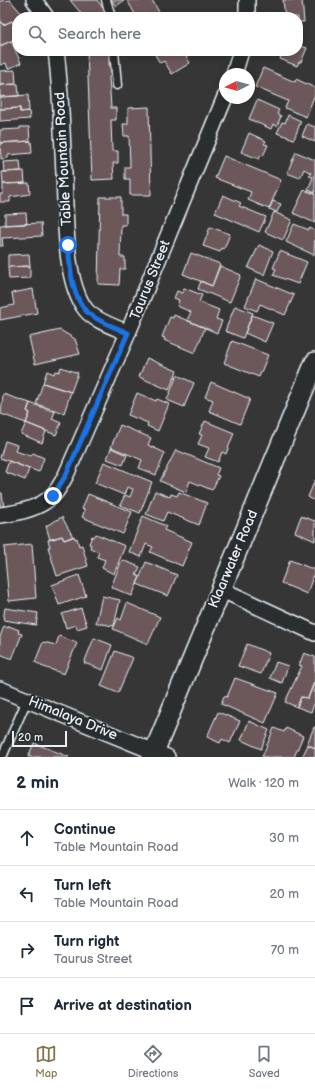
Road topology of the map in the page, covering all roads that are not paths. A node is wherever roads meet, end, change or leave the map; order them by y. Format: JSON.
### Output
{"nodes":[{"id":1,"x":34,"y":0,"type":"edge"},
{"id":2,"x":106,"y":0,"type":"edge"},
{"id":3,"x":248,"y":0,"type":"edge"},
{"id":4,"x":42,"y":12,"type":"edge"},
{"id":5,"x":110,"y":12,"type":"edge"},
{"id":6,"x":247,"y":12,"type":"edge"},
{"id":7,"x":56,"y":56,"type":"edge"},
{"id":8,"x":114,"y":56,"type":"edge"},
{"id":9,"x":239,"y":56,"type":"edge"},
{"id":10,"x":236,"y":68,"type":"edge"},
{"id":11,"x":117,"y":85,"type":"dead end"},
{"id":12,"x":222,"y":104,"type":"edge"},
{"id":13,"x":128,"y":333,"type":"junction"},
{"id":14,"x":315,"y":362,"type":"edge"},
{"id":15,"x":0,"y":516,"type":"edge"},
{"id":16,"x":220,"y":589,"type":"junction"},
{"id":17,"x":315,"y":633,"type":"edge"},
{"id":18,"x":0,"y":689,"type":"edge"},
{"id":19,"x":27,"y":700,"type":"junction"},
{"id":20,"x":158,"y":755,"type":"edge"},
{"id":21,"x":2,"y":757,"type":"edge"}],
"edges":[{"from":1,"to":4,"type":"street"},
{"from":2,"to":5,"type":"lane"},
{"from":3,"to":6,"type":"street"},
{"from":7,"to":13,"type":"street","name":"Table Mountain Road"},
{"from":8,"to":11,"type":"lane"},
{"from":9,"to":10,"type":"street"},
{"from":12,"to":13,"type":"street","name":"Taurus Street"},
{"from":13,"to":15,"type":"street","name":"Taurus Street"},
{"from":14,"to":16,"type":"street","name":"Klaarwater Road"},
{"from":16,"to":17,"type":"street"},
{"from":16,"to":20,"type":"street","name":"Klaarwater Road"},
{"from":18,"to":19,"type":"street","name":"Himalaya Drive"},
{"from":19,"to":20,"type":"street","name":"Himalaya Drive"},
{"from":19,"to":21,"type":"lane"}]}
